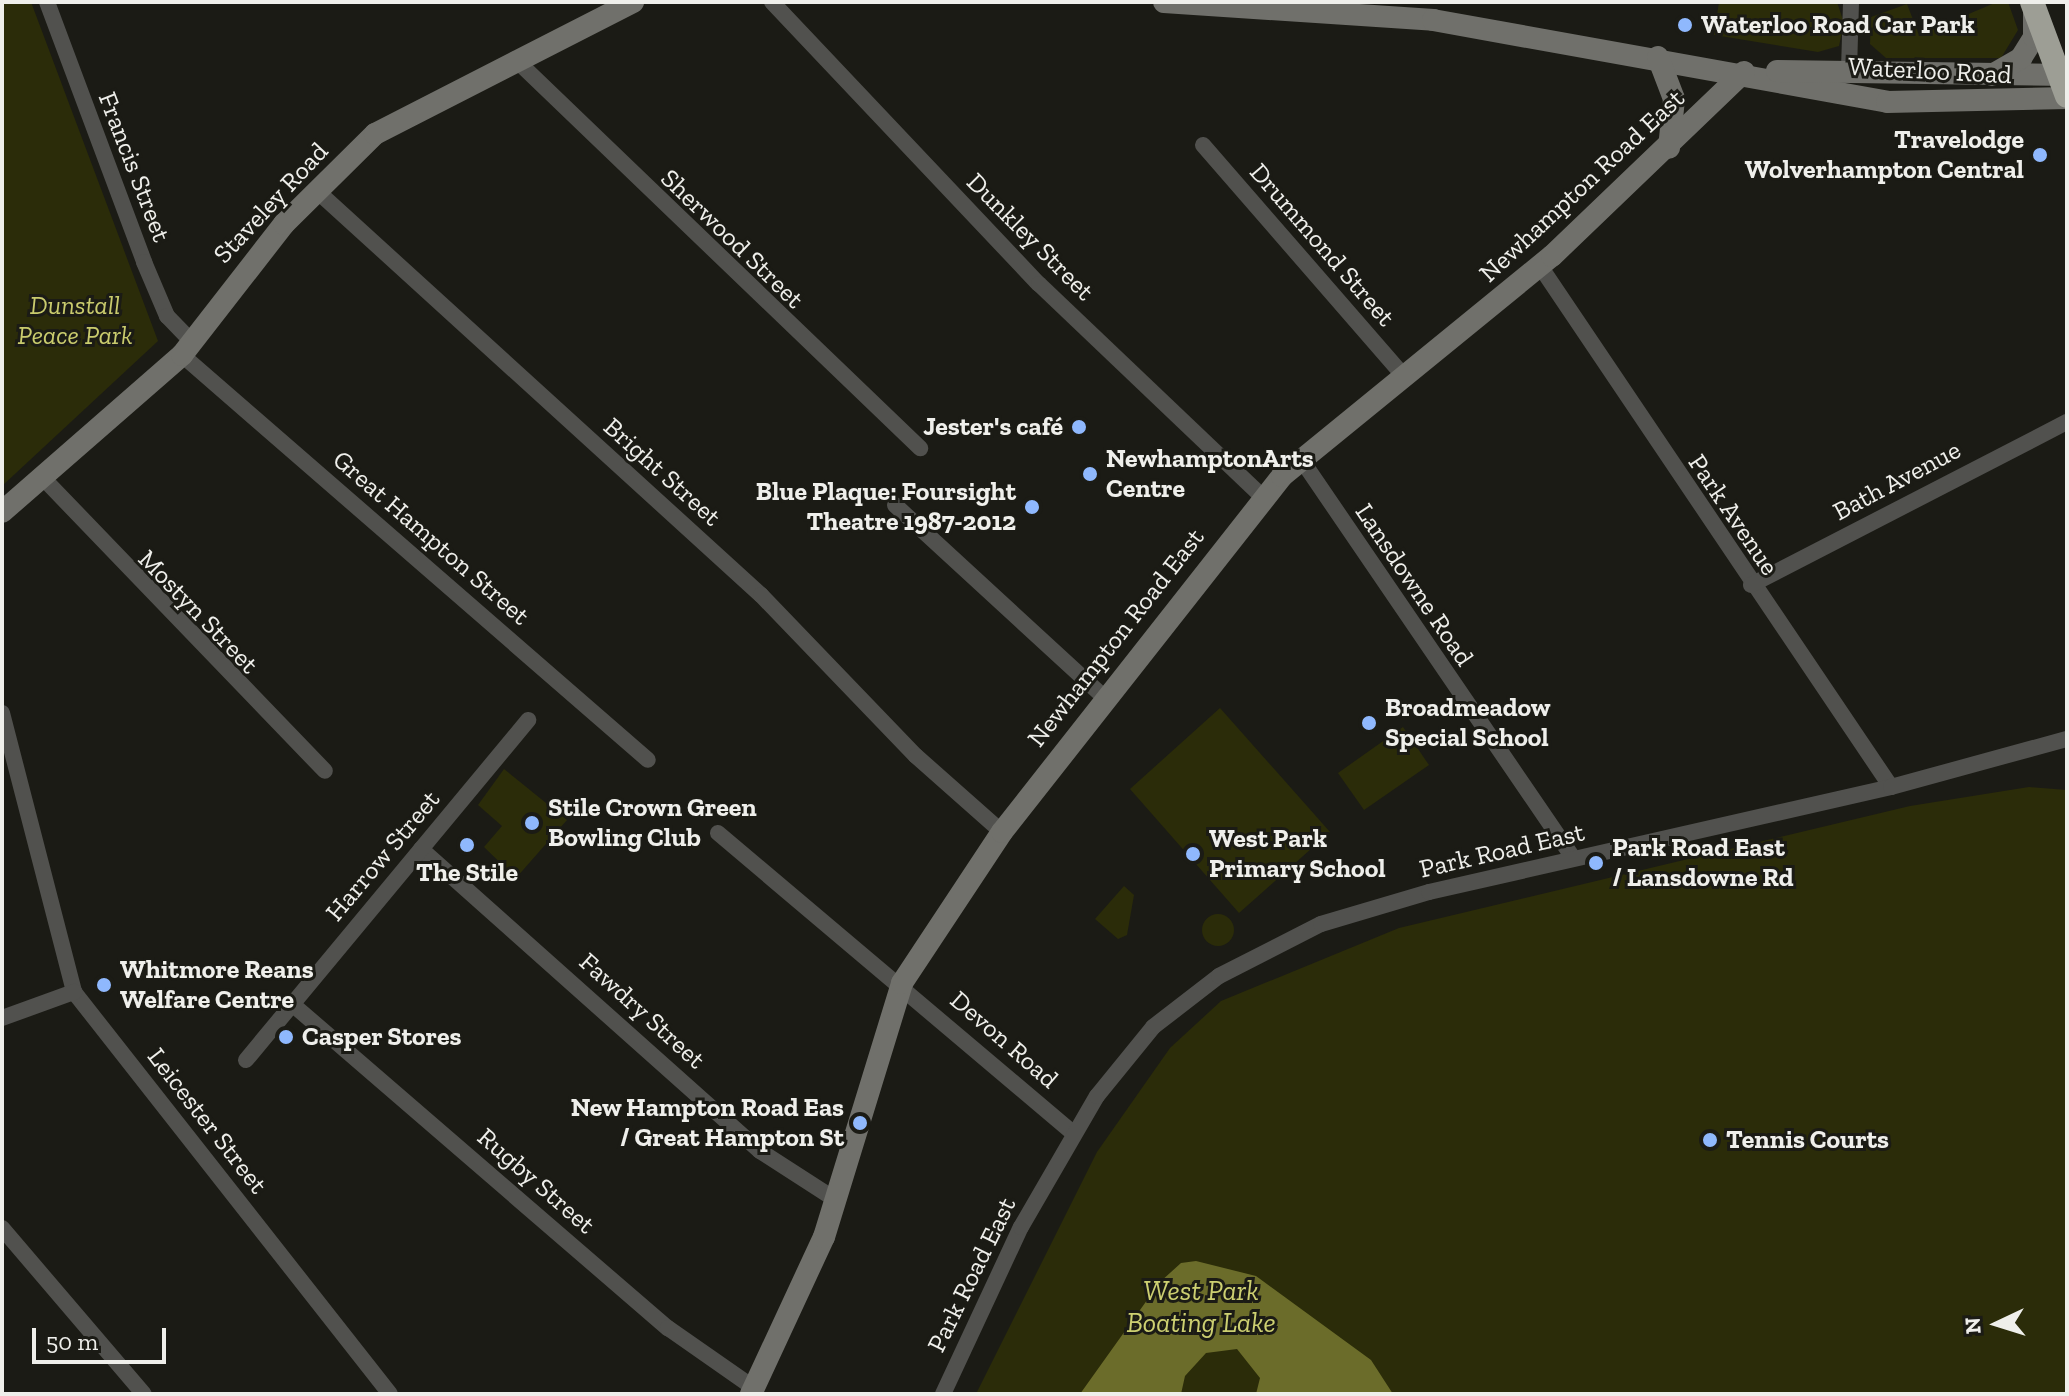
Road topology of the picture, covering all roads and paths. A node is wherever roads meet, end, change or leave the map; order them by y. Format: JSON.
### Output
{"nodes":[{"id":1,"x":47,"y":2,"type":"edge"},
{"id":2,"x":633,"y":2,"type":"edge"},
{"id":3,"x":772,"y":2,"type":"edge"},
{"id":4,"x":1164,"y":2,"type":"edge"},
{"id":5,"x":1851,"y":2,"type":"edge"},
{"id":6,"x":2033,"y":4,"type":"edge"},
{"id":7,"x":1658,"y":57,"type":"junction"},
{"id":8,"x":515,"y":59,"type":"junction"},
{"id":9,"x":1849,"y":70,"type":"junction"},
{"id":10,"x":1744,"y":72,"type":"junction"},
{"id":11,"x":1992,"y":75,"type":"junction"},
{"id":12,"x":2065,"y":86,"type":"edge"},
{"id":13,"x":1203,"y":145,"type":"dead end"},
{"id":14,"x":1669,"y":148,"type":"junction"},
{"id":15,"x":316,"y":190,"type":"junction"},
{"id":16,"x":1540,"y":266,"type":"junction"},
{"id":17,"x":186,"y":348,"type":"junction"},
{"id":18,"x":1405,"y":377,"type":"junction"},
{"id":19,"x":2067,"y":422,"type":"edge"},
{"id":20,"x":920,"y":448,"type":"dead end"},
{"id":21,"x":1301,"y":459,"type":"junction"},
{"id":22,"x":44,"y":479,"type":"junction"},
{"id":23,"x":1263,"y":497,"type":"junction"},
{"id":24,"x":895,"y":505,"type":"dead end"},
{"id":25,"x":2,"y":512,"type":"edge"},
{"id":26,"x":1751,"y":585,"type":"junction"},
{"id":27,"x":1105,"y":698,"type":"junction"},
{"id":28,"x":2,"y":713,"type":"edge"},
{"id":29,"x":528,"y":720,"type":"dead end"},
{"id":30,"x":2067,"y":739,"type":"edge"},
{"id":31,"x":648,"y":760,"type":"dead end"},
{"id":32,"x":325,"y":771,"type":"dead end"},
{"id":33,"x":1891,"y":787,"type":"junction"},
{"id":34,"x":1002,"y":832,"type":"junction"},
{"id":35,"x":718,"y":833,"type":"dead end"},
{"id":36,"x":421,"y":849,"type":"junction"},
{"id":37,"x":1572,"y":856,"type":"junction"},
{"id":38,"x":902,"y":983,"type":"junction"},
{"id":39,"x":74,"y":992,"type":"junction"},
{"id":40,"x":291,"y":1003,"type":"junction"},
{"id":41,"x":2,"y":1018,"type":"edge"},
{"id":42,"x":246,"y":1060,"type":"dead end"},
{"id":43,"x":1073,"y":1133,"type":"junction"},
{"id":44,"x":836,"y":1200,"type":"junction"},
{"id":45,"x":2,"y":1228,"type":"edge"},
{"id":46,"x":753,"y":1391,"type":"edge"},
{"id":47,"x":144,"y":1394,"type":"edge"},
{"id":48,"x":390,"y":1394,"type":"edge"},
{"id":49,"x":943,"y":1394,"type":"edge"}],
"edges":[{"from":1,"to":17,"type":"street","name":"Francis Street"},
{"from":2,"to":8,"type":"street","name":"Staveley Road"},
{"from":3,"to":23,"type":"street","name":"Dunkley Street"},
{"from":4,"to":7,"type":"street","name":"Waterloo Road"},
{"from":5,"to":9,"type":"street"},
{"from":6,"to":11,"type":"street","name":"Waterloo Road"},
{"from":6,"to":12,"type":"highway"},
{"from":7,"to":10,"type":"street","name":"Waterloo Road"},
{"from":7,"to":14,"type":"street"},
{"from":8,"to":15,"type":"street","name":"Staveley Road"},
{"from":8,"to":20,"type":"street","name":"Sherwood Street"},
{"from":9,"to":10,"type":"street","name":"Waterloo Road"},
{"from":9,"to":11,"type":"street","name":"Waterloo Road"},
{"from":10,"to":12,"type":"street","name":"Waterloo Road"},
{"from":10,"to":14,"type":"street","name":"Newhampton Road East"},
{"from":11,"to":12,"type":"street","name":"Waterloo Road"},
{"from":13,"to":18,"type":"street","name":"Drummond Street"},
{"from":14,"to":16,"type":"street","name":"Newhampton Road East"},
{"from":15,"to":17,"type":"street","name":"Staveley Road"},
{"from":15,"to":34,"type":"street","name":"Bright Street"},
{"from":16,"to":18,"type":"street","name":"Newhampton Road East"},
{"from":16,"to":26,"type":"street","name":"Park Avenue"},
{"from":17,"to":22,"type":"street","name":"Staveley Road"},
{"from":17,"to":31,"type":"street","name":"Great Hampton Street"},
{"from":18,"to":21,"type":"street","name":"Newhampton Road East"},
{"from":19,"to":26,"type":"street","name":"Bath Avenue"},
{"from":21,"to":23,"type":"street","name":"Newhampton Road East"},
{"from":21,"to":37,"type":"street","name":"Lansdowne Road"},
{"from":22,"to":25,"type":"street","name":"Staveley Road"},
{"from":22,"to":32,"type":"street","name":"Mostyn Street"},
{"from":23,"to":27,"type":"street","name":"Newhampton Road East"},
{"from":24,"to":27,"type":"street"},
{"from":26,"to":33,"type":"street","name":"Park Avenue"},
{"from":27,"to":34,"type":"street","name":"Newhampton Road East"},
{"from":28,"to":39,"type":"street","name":"Leicester Street"},
{"from":29,"to":36,"type":"street","name":"Harrow Street"},
{"from":30,"to":33,"type":"street","name":"Park Road East"},
{"from":33,"to":37,"type":"street","name":"Park Road East"},
{"from":34,"to":38,"type":"street","name":"Newhampton Road East"},
{"from":35,"to":38,"type":"street"},
{"from":36,"to":40,"type":"street","name":"Harrow Street"},
{"from":36,"to":44,"type":"street","name":"Fawdry Street"},
{"from":37,"to":43,"type":"street","name":"Park Road East"},
{"from":38,"to":43,"type":"street","name":"Devon Road"},
{"from":38,"to":44,"type":"street","name":"Newhampton Road East"},
{"from":39,"to":41,"type":"street"},
{"from":39,"to":48,"type":"street","name":"Leicester Street"},
{"from":40,"to":42,"type":"street","name":"Harrow Street"},
{"from":40,"to":46,"type":"street","name":"Rugby Street"},
{"from":43,"to":49,"type":"street","name":"Park Road East"},
{"from":44,"to":46,"type":"street","name":"Newhampton Road East"},
{"from":45,"to":47,"type":"street"}]}
